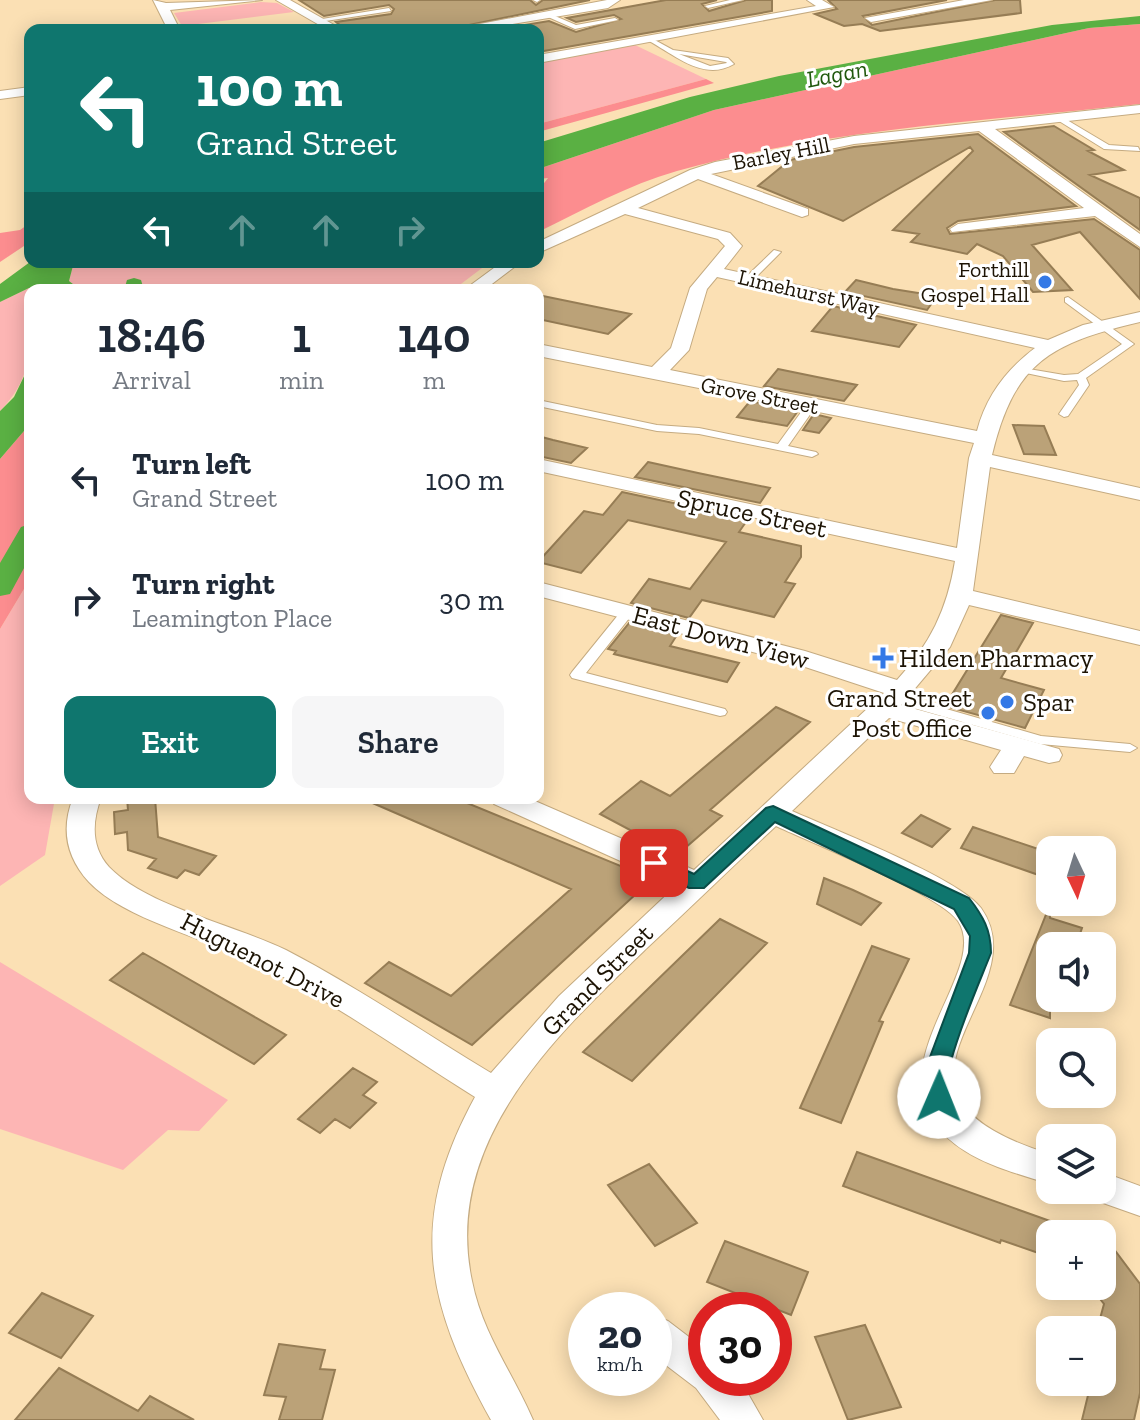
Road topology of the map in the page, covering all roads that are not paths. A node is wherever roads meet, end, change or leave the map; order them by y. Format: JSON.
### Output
{"nodes":[{"id":1,"x":256,"y":0,"type":"edge"},
{"id":2,"x":282,"y":0,"type":"edge"},
{"id":3,"x":614,"y":0,"type":"edge"},
{"id":4,"x":740,"y":0,"type":"edge"},
{"id":5,"x":813,"y":0,"type":"edge"},
{"id":6,"x":986,"y":0,"type":"edge"},
{"id":7,"x":161,"y":4,"type":"edge"},
{"id":8,"x":708,"y":6,"type":"dead end"},
{"id":9,"x":389,"y":10,"type":"dead end"},
{"id":10,"x":548,"y":15,"type":"junction"},
{"id":11,"x":871,"y":18,"type":"dead end"},
{"id":12,"x":319,"y":20,"type":"junction"},
{"id":13,"x":615,"y":20,"type":"dead end"},
{"id":14,"x":171,"y":24,"type":"edge"},
{"id":15,"x":326,"y":24,"type":"edge"},
{"id":16,"x":495,"y":24,"type":"edge"},
{"id":17,"x":651,"y":40,"type":"junction"},
{"id":18,"x":676,"y":51,"type":"junction"},
{"id":19,"x":544,"y":58,"type":"edge"},
{"id":20,"x":24,"y":92,"type":"edge"},
{"id":21,"x":0,"y":95,"type":"edge"},
{"id":22,"x":1140,"y":109,"type":"edge"},
{"id":23,"x":1062,"y":119,"type":"junction"},
{"id":24,"x":982,"y":126,"type":"junction"},
{"id":25,"x":1138,"y":149,"type":"dead end"},
{"id":26,"x":695,"y":173,"type":"junction"},
{"id":27,"x":621,"y":208,"type":"junction"},
{"id":28,"x":1100,"y":211,"type":"junction"},
{"id":29,"x":802,"y":212,"type":"dead end"},
{"id":30,"x":958,"y":229,"type":"dead end"},
{"id":31,"x":1140,"y":242,"type":"edge"},
{"id":32,"x":544,"y":245,"type":"edge"},
{"id":33,"x":777,"y":252,"type":"dead end"},
{"id":34,"x":504,"y":268,"type":"edge"},
{"id":35,"x":712,"y":271,"type":"junction"},
{"id":36,"x":750,"y":278,"type":"junction"},
{"id":37,"x":482,"y":284,"type":"edge"},
{"id":38,"x":1068,"y":300,"type":"dead end"},
{"id":39,"x":1140,"y":317,"type":"edge"},
{"id":40,"x":1098,"y":324,"type":"junction"},
{"id":41,"x":1047,"y":345,"type":"junction"},
{"id":42,"x":544,"y":351,"type":"edge"},
{"id":43,"x":1021,"y":369,"type":"junction"},
{"id":44,"x":656,"y":374,"type":"junction"},
{"id":45,"x":1081,"y":377,"type":"junction"},
{"id":46,"x":544,"y":404,"type":"edge"},
{"id":47,"x":811,"y":406,"type":"junction"},
{"id":48,"x":1064,"y":414,"type":"dead end"},
{"id":49,"x":781,"y":448,"type":"junction"},
{"id":50,"x":981,"y":448,"type":"junction"},
{"id":51,"x":812,"y":454,"type":"dead end"},
{"id":52,"x":544,"y":466,"type":"edge"},
{"id":53,"x":1140,"y":494,"type":"edge"},
{"id":54,"x":967,"y":557,"type":"junction"},
{"id":55,"x":544,"y":591,"type":"edge"},
{"id":56,"x":962,"y":596,"type":"junction"},
{"id":57,"x":628,"y":612,"type":"junction"},
{"id":58,"x":1140,"y":638,"type":"edge"},
{"id":59,"x":893,"y":699,"type":"junction"},
{"id":60,"x":720,"y":712,"type":"dead end"},
{"id":61,"x":1130,"y":748,"type":"dead end"},
{"id":62,"x":1049,"y":755,"type":"dead end"},
{"id":63,"x":85,"y":804,"type":"edge"},
{"id":64,"x":518,"y":804,"type":"edge"},
{"id":65,"x":773,"y":813,"type":"junction"},
{"id":66,"x":697,"y":883,"type":"junction"},
{"id":67,"x":496,"y":1093,"type":"junction"},
{"id":68,"x":1036,"y":1163,"type":"edge"},
{"id":69,"x":1116,"y":1192,"type":"edge"},
{"id":70,"x":1140,"y":1201,"type":"edge"},
{"id":71,"x":672,"y":1347,"type":"edge"},
{"id":72,"x":688,"y":1359,"type":"edge"},
{"id":73,"x":728,"y":1396,"type":"edge"},
{"id":74,"x":513,"y":1420,"type":"edge"},
{"id":75,"x":743,"y":1420,"type":"edge"}],
"edges":[{"from":1,"to":7,"type":"street"},
{"from":2,"to":12,"type":"street"},
{"from":3,"to":10,"type":"street"},
{"from":4,"to":8,"type":"lane"},
{"from":5,"to":17,"type":"street"},
{"from":6,"to":11,"type":"street"},
{"from":7,"to":14,"type":"street"},
{"from":9,"to":12,"type":"lane"},
{"from":10,"to":13,"type":"lane"},
{"from":10,"to":16,"type":"street"},
{"from":12,"to":15,"type":"street"},
{"from":17,"to":18,"type":"lane"},
{"from":17,"to":19,"type":"street"},
{"from":18,"to":18,"type":"lane"},
{"from":20,"to":21,"type":"street"},
{"from":22,"to":23,"type":"street","name":"Barley Hill"},
{"from":23,"to":24,"type":"street","name":"Barley Hill"},
{"from":23,"to":25,"type":"lane"},
{"from":24,"to":26,"type":"street","name":"Barley Hill"},
{"from":24,"to":28,"type":"street"},
{"from":26,"to":27,"type":"street"},
{"from":26,"to":29,"type":"street","name":"Barley Hill"},
{"from":27,"to":32,"type":"street"},
{"from":27,"to":35,"type":"street"},
{"from":28,"to":30,"type":"street"},
{"from":28,"to":31,"type":"street"},
{"from":33,"to":36,"type":"lane"},
{"from":34,"to":37,"type":"street"},
{"from":35,"to":36,"type":"street","name":"Limehurst Way"},
{"from":35,"to":44,"type":"street"},
{"from":36,"to":41,"type":"street","name":"Limehurst Way"},
{"from":38,"to":40,"type":"lane"},
{"from":39,"to":40,"type":"street"},
{"from":40,"to":41,"type":"street"},
{"from":40,"to":45,"type":"lane"},
{"from":41,"to":43,"type":"street","name":"Grand Street"},
{"from":42,"to":44,"type":"street","name":"Grove Street"},
{"from":43,"to":45,"type":"lane"},
{"from":43,"to":50,"type":"street","name":"Grand Street"},
{"from":44,"to":47,"type":"street","name":"Grove Street"},
{"from":45,"to":48,"type":"lane"},
{"from":46,"to":49,"type":"lane"},
{"from":47,"to":49,"type":"lane"},
{"from":47,"to":50,"type":"street","name":"Grove Street"},
{"from":49,"to":51,"type":"lane"},
{"from":50,"to":53,"type":"street","name":"Grove Street"},
{"from":50,"to":54,"type":"street","name":"Grand Street"},
{"from":52,"to":54,"type":"street","name":"Spruce Street"},
{"from":54,"to":56,"type":"street","name":"Grand Street"},
{"from":55,"to":57,"type":"street","name":"East Down View"},
{"from":56,"to":58,"type":"street"},
{"from":56,"to":59,"type":"street","name":"Grand Street"},
{"from":57,"to":59,"type":"street","name":"East Down View"},
{"from":57,"to":60,"type":"lane"},
{"from":59,"to":61,"type":"lane"},
{"from":59,"to":62,"type":"street","name":"East Down View"},
{"from":59,"to":65,"type":"street","name":"Grand Street"},
{"from":63,"to":67,"type":"street","name":"Huguenot Drive"},
{"from":64,"to":66,"type":"street"},
{"from":65,"to":66,"type":"street","name":"Grand Street"},
{"from":65,"to":68,"type":"street"},
{"from":66,"to":67,"type":"street","name":"Grand Street"},
{"from":67,"to":74,"type":"street","name":"Grand Street"},
{"from":69,"to":70,"type":"street"},
{"from":71,"to":72,"type":"street"},
{"from":73,"to":75,"type":"street"}]}
